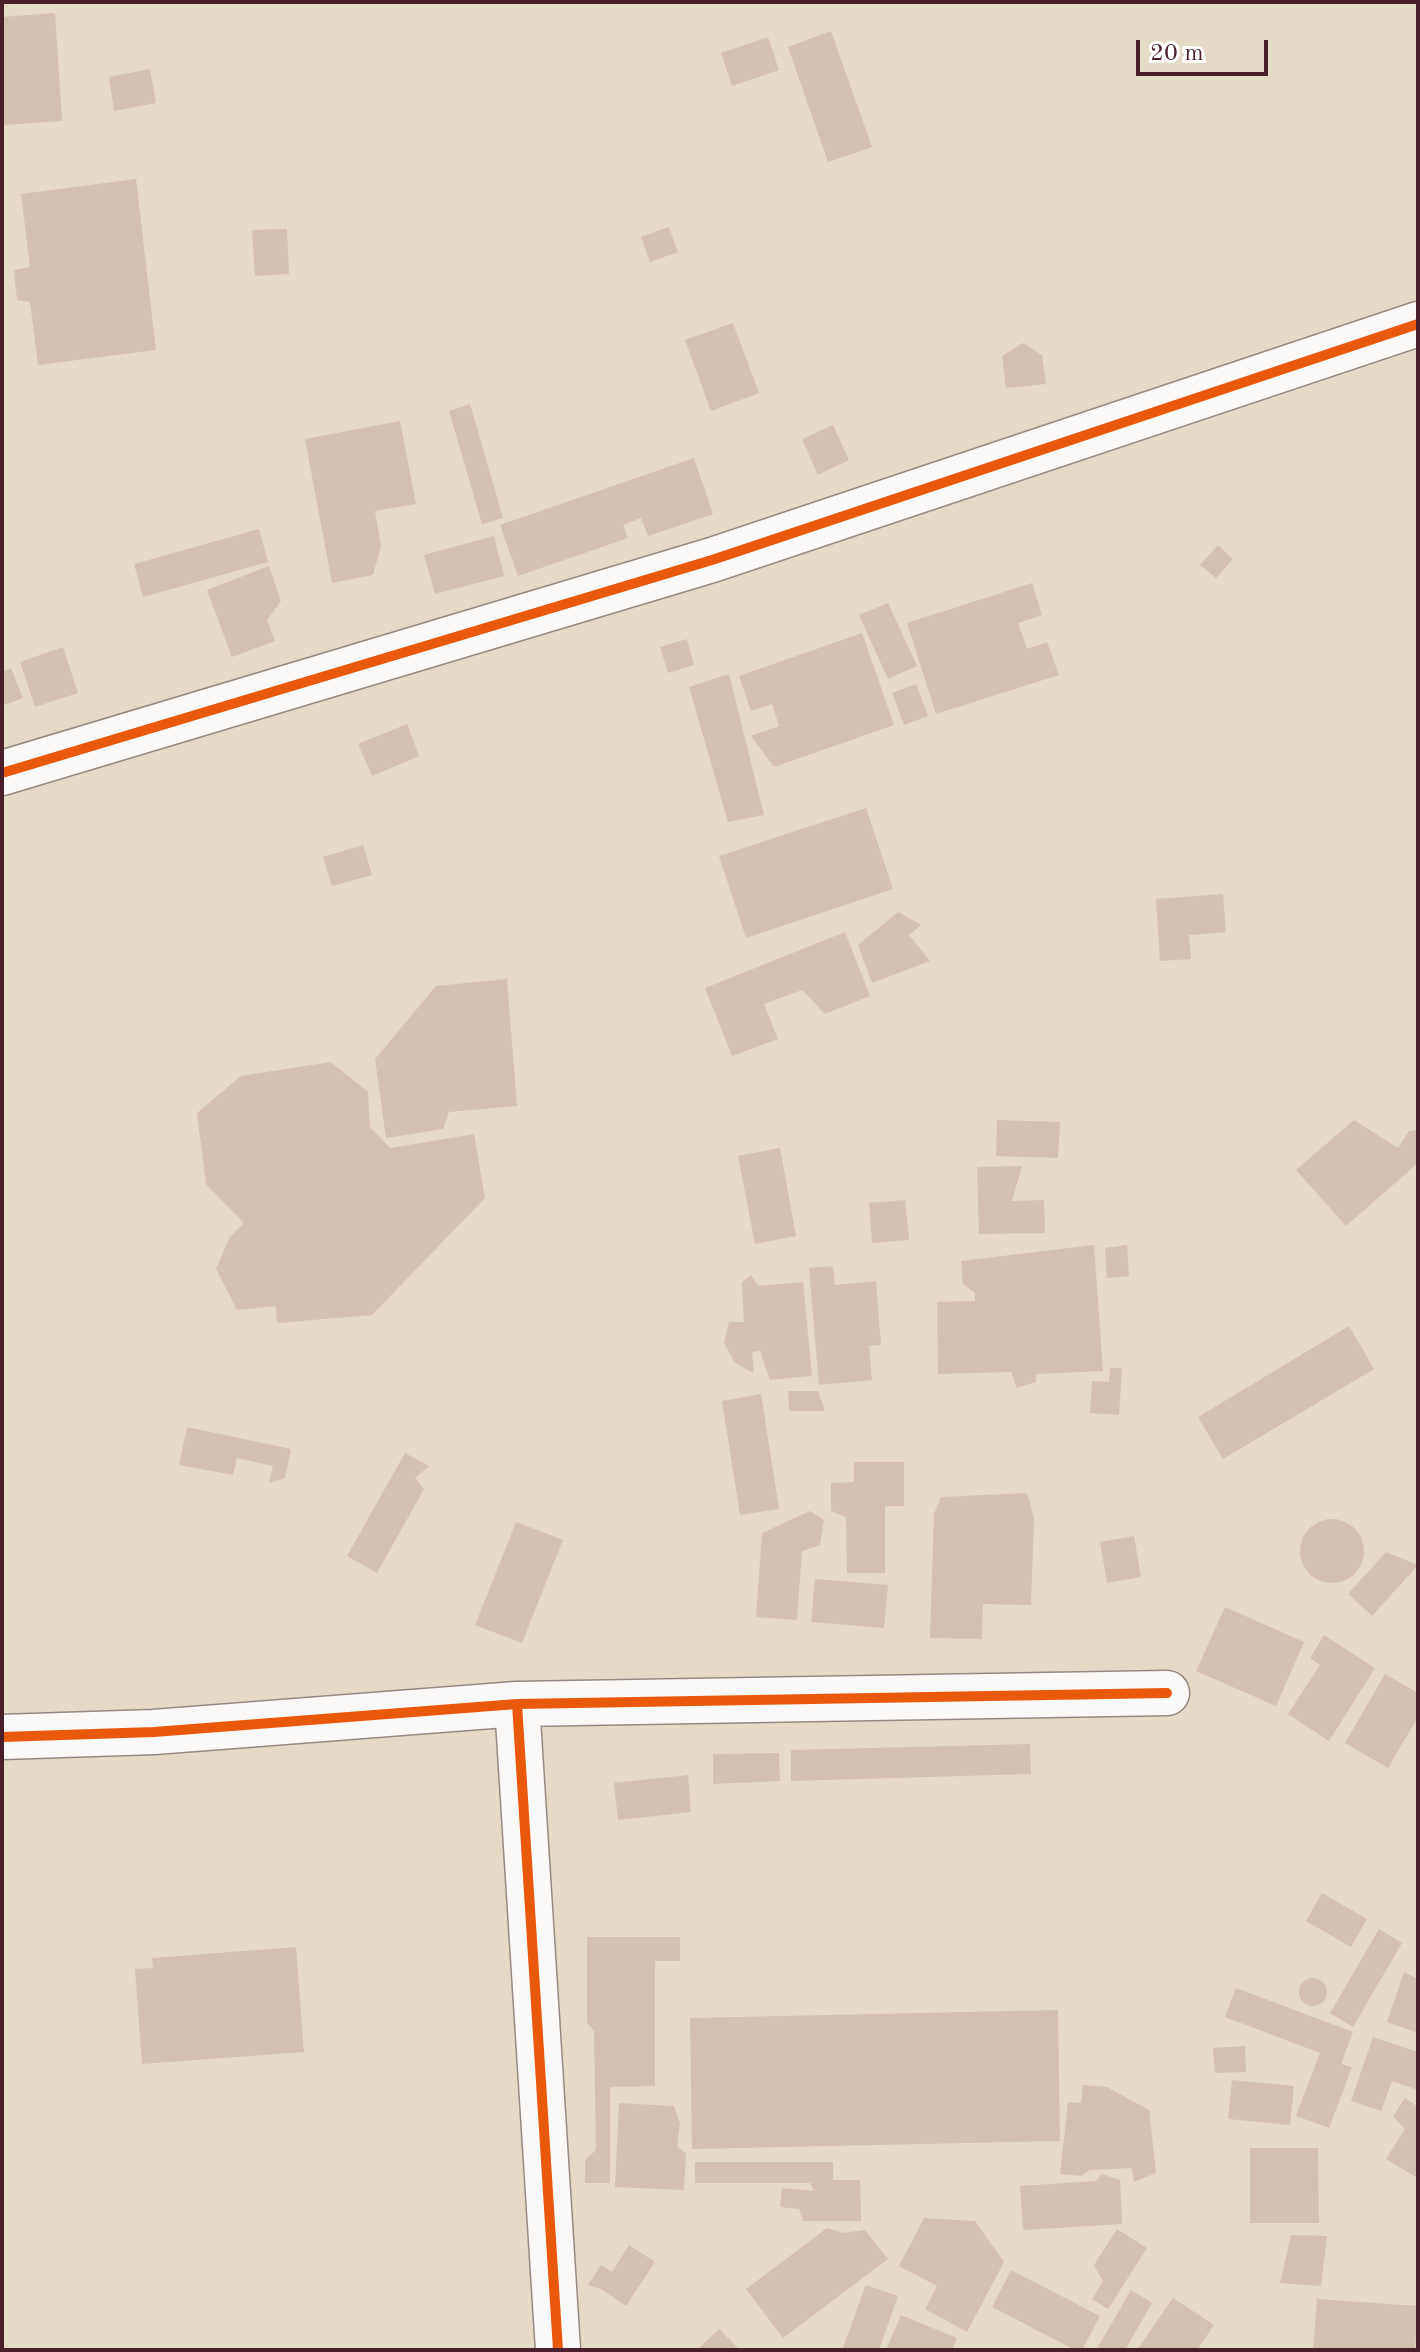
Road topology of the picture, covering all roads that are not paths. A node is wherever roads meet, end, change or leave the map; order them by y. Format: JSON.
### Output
{"nodes":[{"id":1,"x":1418,"y":324,"type":"edge"},
{"id":2,"x":2,"y":773,"type":"edge"},
{"id":3,"x":1167,"y":1693,"type":"dead end"},
{"id":4,"x":517,"y":1704,"type":"junction"},
{"id":5,"x":2,"y":1737,"type":"edge"},
{"id":6,"x":558,"y":2350,"type":"edge"}],
"edges":[{"from":1,"to":2,"type":"street"},
{"from":3,"to":4,"type":"street"},
{"from":4,"to":5,"type":"street"},
{"from":4,"to":6,"type":"street"}]}
